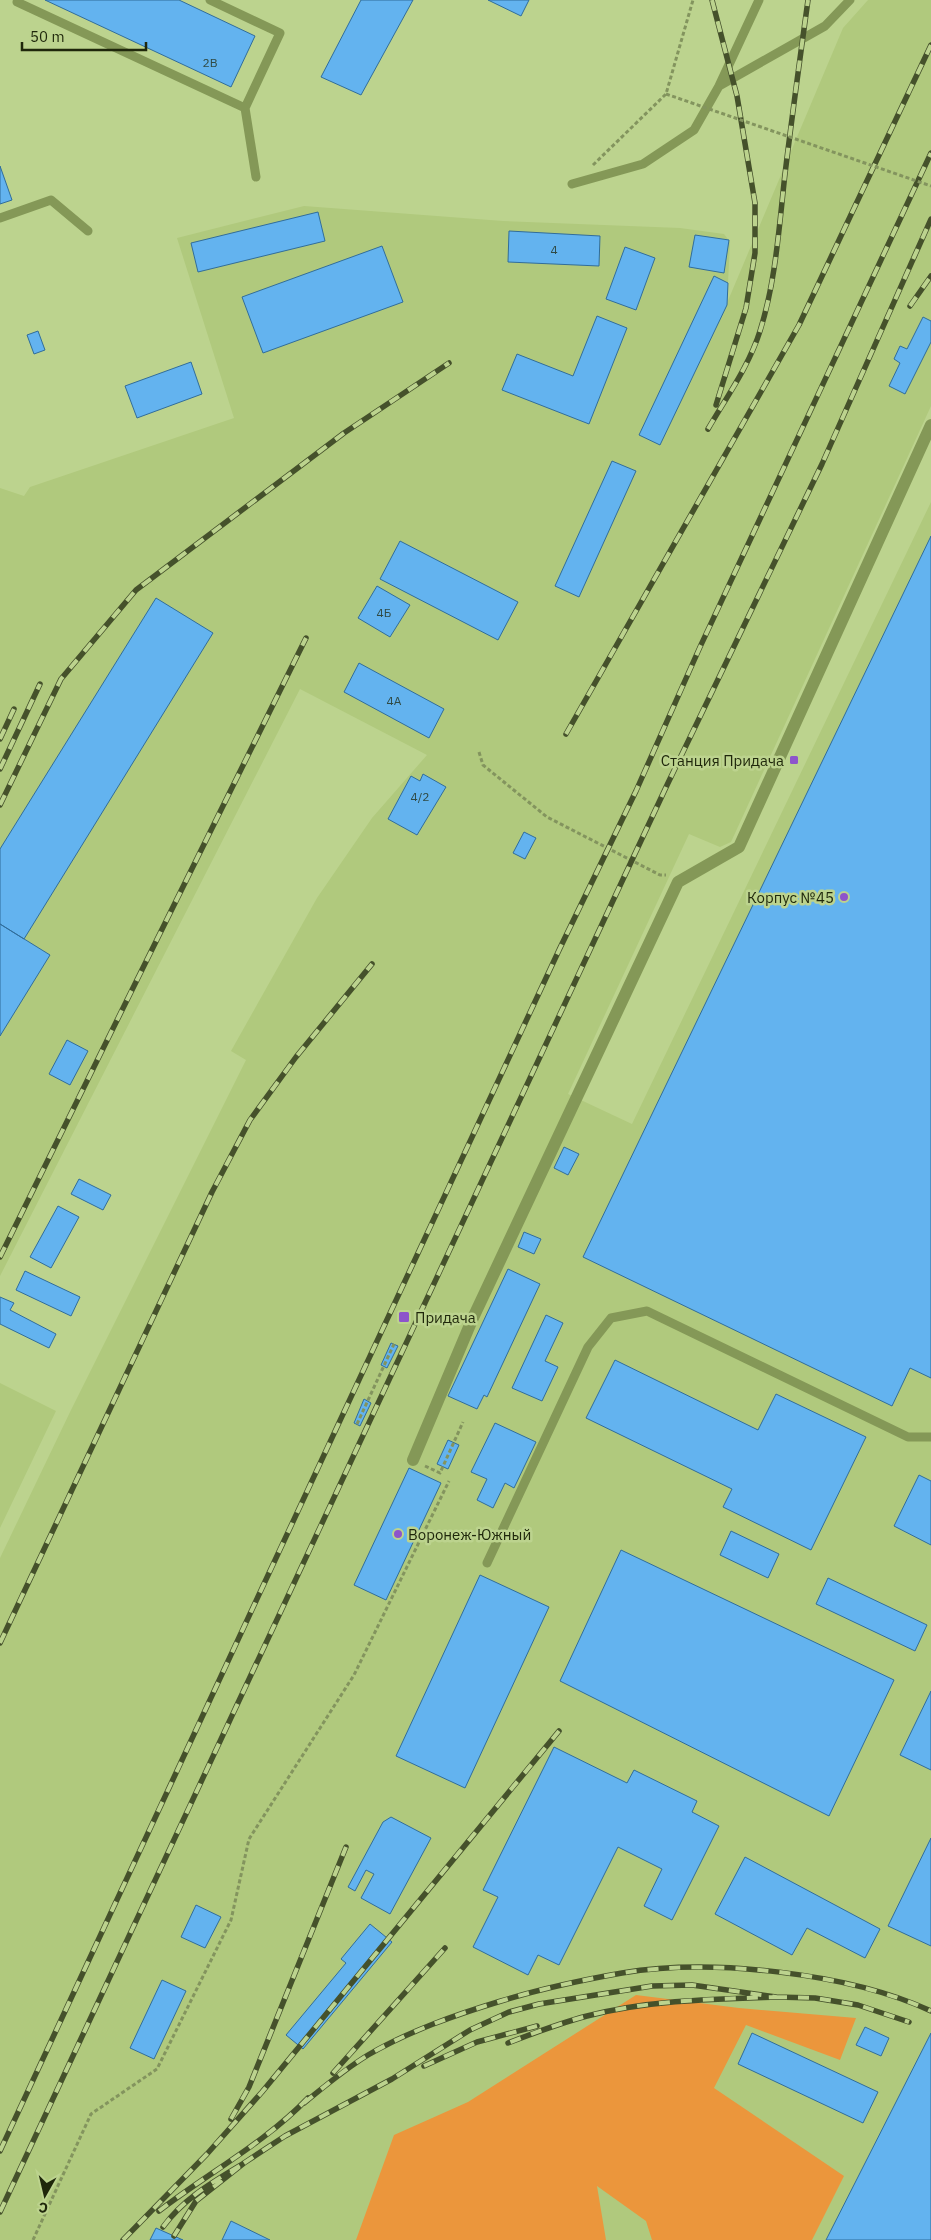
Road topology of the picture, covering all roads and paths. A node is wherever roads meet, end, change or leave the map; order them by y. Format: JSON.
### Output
{"nodes":[{"id":1,"x":18,"y":0,"type":"edge"},
{"id":2,"x":210,"y":0,"type":"edge"},
{"id":3,"x":692,"y":0,"type":"edge"},
{"id":4,"x":759,"y":0,"type":"edge"},
{"id":5,"x":850,"y":0,"type":"edge"},
{"id":6,"x":719,"y":86,"type":"junction"},
{"id":7,"x":666,"y":94,"type":"junction"},
{"id":8,"x":245,"y":108,"type":"junction"},
{"id":9,"x":256,"y":177,"type":"dead end"},
{"id":10,"x":572,"y":184,"type":"joint"},
{"id":11,"x":931,"y":186,"type":"edge"},
{"id":12,"x":0,"y":218,"type":"edge"},
{"id":13,"x":88,"y":231,"type":"dead end"},
{"id":14,"x":931,"y":425,"type":"edge"},
{"id":15,"x":479,"y":752,"type":"dead end"},
{"id":16,"x":660,"y":875,"type":"dead end"},
{"id":17,"x":394,"y":1344,"type":"dead end"},
{"id":18,"x":463,"y":1422,"type":"dead end"},
{"id":19,"x":357,"y":1424,"type":"dead end"},
{"id":20,"x":931,"y":1436,"type":"edge"},
{"id":21,"x":412,"y":1460,"type":"joint"},
{"id":22,"x":449,"y":1481,"type":"dead end"},
{"id":23,"x":487,"y":1563,"type":"dead end"},
{"id":24,"x":33,"y":2240,"type":"edge"}],
"edges":[{"from":1,"to":8,"type":"lane"},
{"from":2,"to":8,"type":"lane"},
{"from":3,"to":7,"type":"path"},
{"from":4,"to":6,"type":"lane"},
{"from":5,"to":6,"type":"lane"},
{"from":6,"to":10,"type":"lane"},
{"from":7,"to":10,"type":"path"},
{"from":7,"to":11,"type":"path","bridge":true},
{"from":8,"to":9,"type":"lane"},
{"from":12,"to":13,"type":"lane"},
{"from":14,"to":21,"type":"street"},
{"from":15,"to":16,"type":"path"},
{"from":17,"to":19,"type":"path"},
{"from":18,"to":21,"type":"path"},
{"from":20,"to":23,"type":"lane"},
{"from":22,"to":24,"type":"path"}]}
